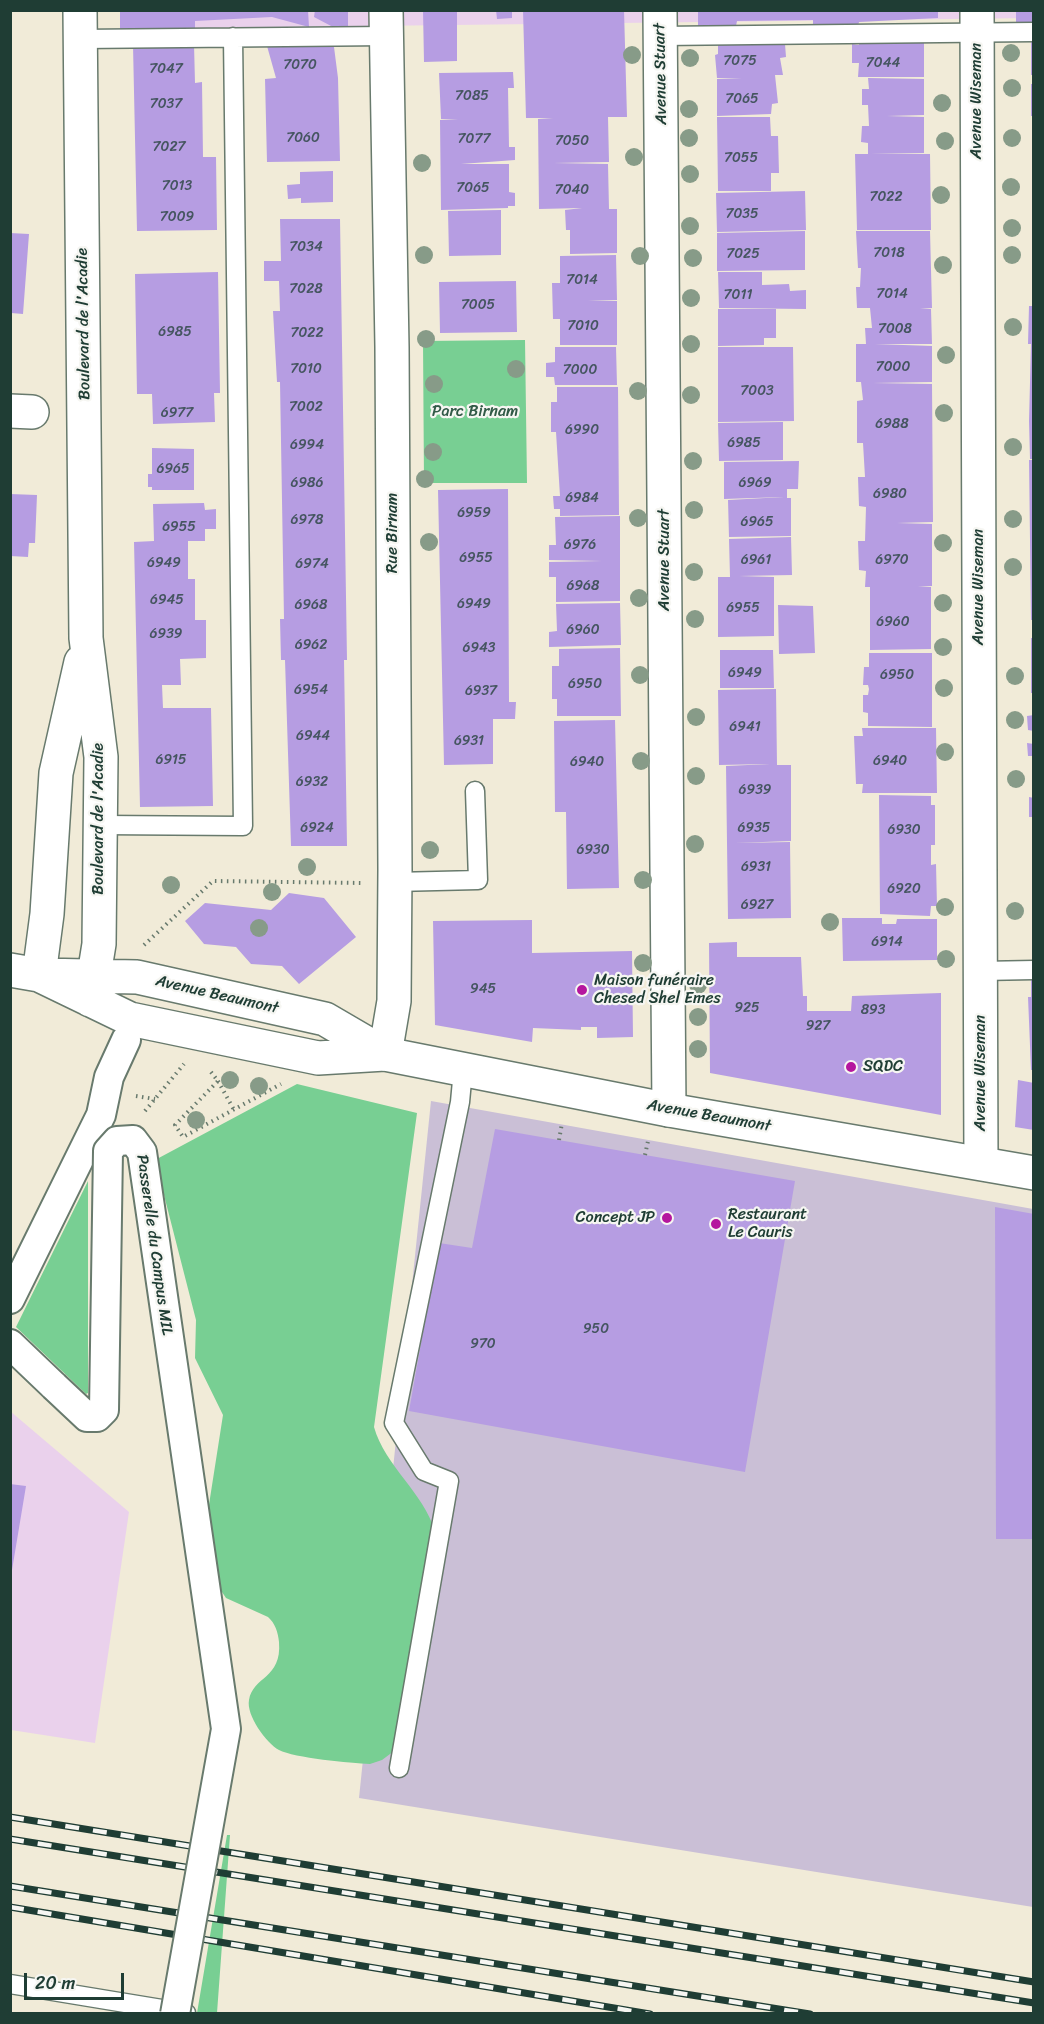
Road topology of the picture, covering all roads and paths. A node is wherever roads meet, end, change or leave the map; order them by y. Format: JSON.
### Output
{"nodes":[{"id":1,"x":977,"y":21,"type":"edge"},
{"id":2,"x":387,"y":23,"type":"edge"},
{"id":3,"x":660,"y":23,"type":"edge"},
{"id":4,"x":81,"y":25,"type":"edge"},
{"id":5,"x":1034,"y":32,"type":"edge"},
{"id":6,"x":233,"y":37,"type":"junction"},
{"id":7,"x":86,"y":638,"type":"junction"},
{"id":8,"x":475,"y":791,"type":"dead end"},
{"id":9,"x":101,"y":825,"type":"junction"},
{"id":10,"x":381,"y":883,"type":"junction"},
{"id":11,"x":138,"y":951,"type":"dead end"},
{"id":12,"x":1034,"y":970,"type":"edge"},
{"id":13,"x":981,"y":971,"type":"junction"},
{"id":14,"x":25,"y":972,"type":"edge"},
{"id":15,"x":92,"y":988,"type":"junction"},
{"id":16,"x":126,"y":1040,"type":"dead end"},
{"id":17,"x":385,"y":1054,"type":"junction"},
{"id":18,"x":186,"y":1059,"type":"dead end"},
{"id":19,"x":463,"y":1070,"type":"junction"},
{"id":20,"x":211,"y":1072,"type":"dead end"},
{"id":21,"x":218,"y":1081,"type":"junction"},
{"id":22,"x":283,"y":1083,"type":"dead end"},
{"id":23,"x":234,"y":1110,"type":"junction"},
{"id":24,"x":669,"y":1110,"type":"junction"},
{"id":25,"x":142,"y":1115,"type":"dead end"},
{"id":26,"x":563,"y":1120,"type":"dead end"},
{"id":27,"x":649,"y":1135,"type":"dead end"},
{"id":28,"x":559,"y":1140,"type":"dead end"},
{"id":29,"x":645,"y":1155,"type":"dead end"},
{"id":30,"x":981,"y":1163,"type":"junction"},
{"id":31,"x":1034,"y":1173,"type":"edge"},
{"id":32,"x":10,"y":1299,"type":"edge"},
{"id":33,"x":10,"y":1344,"type":"edge"},
{"id":34,"x":399,"y":1768,"type":"dead end"},
{"id":35,"x":10,"y":1984,"type":"edge"},
{"id":36,"x":175,"y":2013,"type":"edge"},
{"id":37,"x":188,"y":2013,"type":"edge"}],
"edges":[{"from":1,"to":3,"type":"lane"},
{"from":1,"to":5,"type":"lane"},
{"from":1,"to":13,"type":"street","name":"Avenue Wiseman"},
{"from":2,"to":6,"type":"lane"},
{"from":2,"to":10,"type":"street","name":"Rue Birnam"},
{"from":3,"to":24,"type":"street","name":"Avenue Stuart"},
{"from":4,"to":6,"type":"lane"},
{"from":4,"to":7,"type":"street","name":"Boulevard de l'Acadie"},
{"from":6,"to":9,"type":"lane"},
{"from":7,"to":9,"type":"street","name":"Boulevard de l'Acadie"},
{"from":7,"to":14,"type":"street","name":"Boulevard de l'Acadie"},
{"from":8,"to":10,"type":"lane"},
{"from":9,"to":15,"type":"street","name":"Boulevard de l'Acadie"},
{"from":10,"to":11,"type":"path"},
{"from":10,"to":17,"type":"street","name":"Rue Birnam"},
{"from":12,"to":13,"type":"lane"},
{"from":13,"to":30,"type":"street","name":"Avenue Wiseman"},
{"from":14,"to":15,"type":"street","name":"Avenue Beaumont"},
{"from":15,"to":17,"type":"street","name":"Avenue Beaumont"},
{"from":16,"to":32,"type":"street"},
{"from":17,"to":19,"type":"street","name":"Avenue Beaumont"},
{"from":18,"to":25,"type":"path"},
{"from":19,"to":24,"type":"street","name":"Avenue Beaumont"},
{"from":19,"to":34,"type":"lane"},
{"from":20,"to":21,"type":"path"},
{"from":21,"to":23,"type":"path"},
{"from":21,"to":23,"type":"path"},
{"from":22,"to":23,"type":"path"},
{"from":24,"to":30,"type":"street","name":"Avenue Beaumont"},
{"from":26,"to":28,"type":"path"},
{"from":27,"to":29,"type":"path"},
{"from":30,"to":31,"type":"street","name":"Avenue Beaumont"},
{"from":33,"to":36,"type":"street","name":"Passerelle du Campus MIL","bridge":true},
{"from":35,"to":37,"type":"lane"}]}
